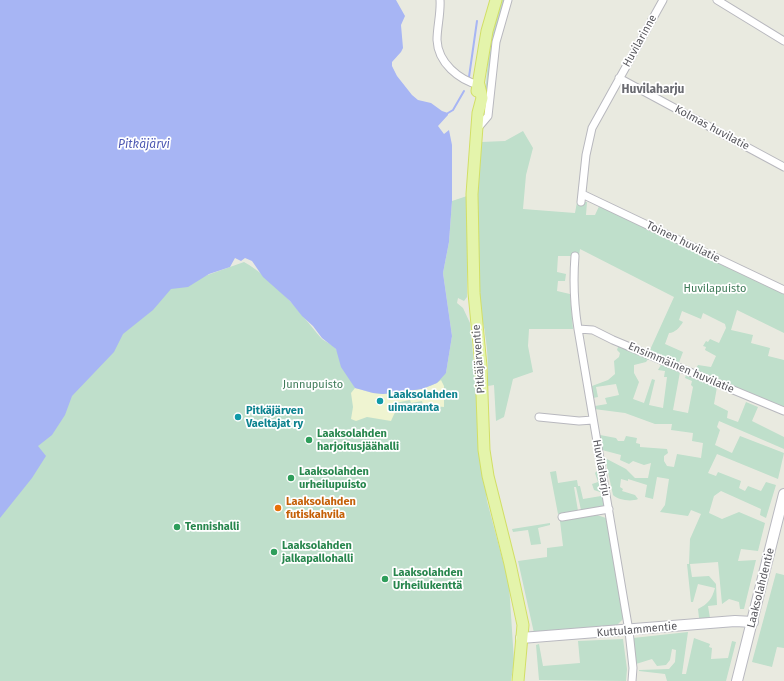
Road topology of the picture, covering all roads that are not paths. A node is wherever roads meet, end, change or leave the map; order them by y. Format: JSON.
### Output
{"nodes":[{"id":1,"x":440,"y":0,"type":"edge"},
{"id":2,"x":496,"y":0,"type":"edge"},
{"id":3,"x":508,"y":0,"type":"edge"},
{"id":4,"x":663,"y":0,"type":"edge"},
{"id":5,"x":717,"y":0,"type":"edge"},
{"id":6,"x":784,"y":41,"type":"edge"},
{"id":7,"x":619,"y":78,"type":"junction"},
{"id":8,"x":479,"y":85,"type":"junction"},
{"id":9,"x":477,"y":130,"type":"junction"},
{"id":10,"x":784,"y":167,"type":"edge"},
{"id":11,"x":582,"y":198,"type":"joint"},
{"id":12,"x":575,"y":256,"type":"dead end"},
{"id":13,"x":784,"y":290,"type":"edge"},
{"id":14,"x":578,"y":329,"type":"junction"},
{"id":15,"x":784,"y":411,"type":"edge"},
{"id":16,"x":540,"y":417,"type":"dead end"},
{"id":17,"x":593,"y":420,"type":"junction"},
{"id":18,"x":784,"y":494,"type":"edge"},
{"id":19,"x":608,"y":509,"type":"junction"},
{"id":20,"x":562,"y":517,"type":"dead end"},
{"id":21,"x":753,"y":622,"type":"junction"},
{"id":22,"x":629,"y":631,"type":"junction"},
{"id":23,"x":521,"y":638,"type":"junction"},
{"id":24,"x":518,"y":681,"type":"edge"},
{"id":25,"x":632,"y":681,"type":"edge"},
{"id":26,"x":737,"y":681,"type":"edge"}],
"edges":[{"from":1,"to":8,"type":"street"},
{"from":2,"to":8,"type":"main road","name":"Pitkäjärventie"},
{"from":3,"to":9,"type":"street"},
{"from":4,"to":7,"type":"street","name":"Huvilarinne"},
{"from":5,"to":6,"type":"street"},
{"from":7,"to":10,"type":"street","name":"Kolmas huvilatie"},
{"from":7,"to":11,"type":"street","name":"Huvilarinne"},
{"from":8,"to":9,"type":"main road","name":"Pitkäjärventie"},
{"from":9,"to":23,"type":"main road","name":"Pitkäjärventie"},
{"from":11,"to":13,"type":"street","name":"Toinen huvilatie"},
{"from":12,"to":14,"type":"street","name":"Huvilaharju"},
{"from":14,"to":15,"type":"street","name":"Ensimmäinen huvilatie"},
{"from":14,"to":17,"type":"street","name":"Huvilaharju"},
{"from":16,"to":17,"type":"street"},
{"from":17,"to":19,"type":"street","name":"Huvilaharju"},
{"from":18,"to":21,"type":"street","name":"Laaksolahdentie"},
{"from":19,"to":20,"type":"street"},
{"from":19,"to":22,"type":"street","name":"Huvilaharju"},
{"from":21,"to":22,"type":"street","name":"Kuttulammentie"},
{"from":21,"to":26,"type":"street","name":"Laaksolahdentie"},
{"from":22,"to":23,"type":"street","name":"Kuttulammentie"},
{"from":22,"to":25,"type":"street","name":"Huvilaharju"},
{"from":23,"to":24,"type":"main road","name":"Pitkäjärventie"}]}
